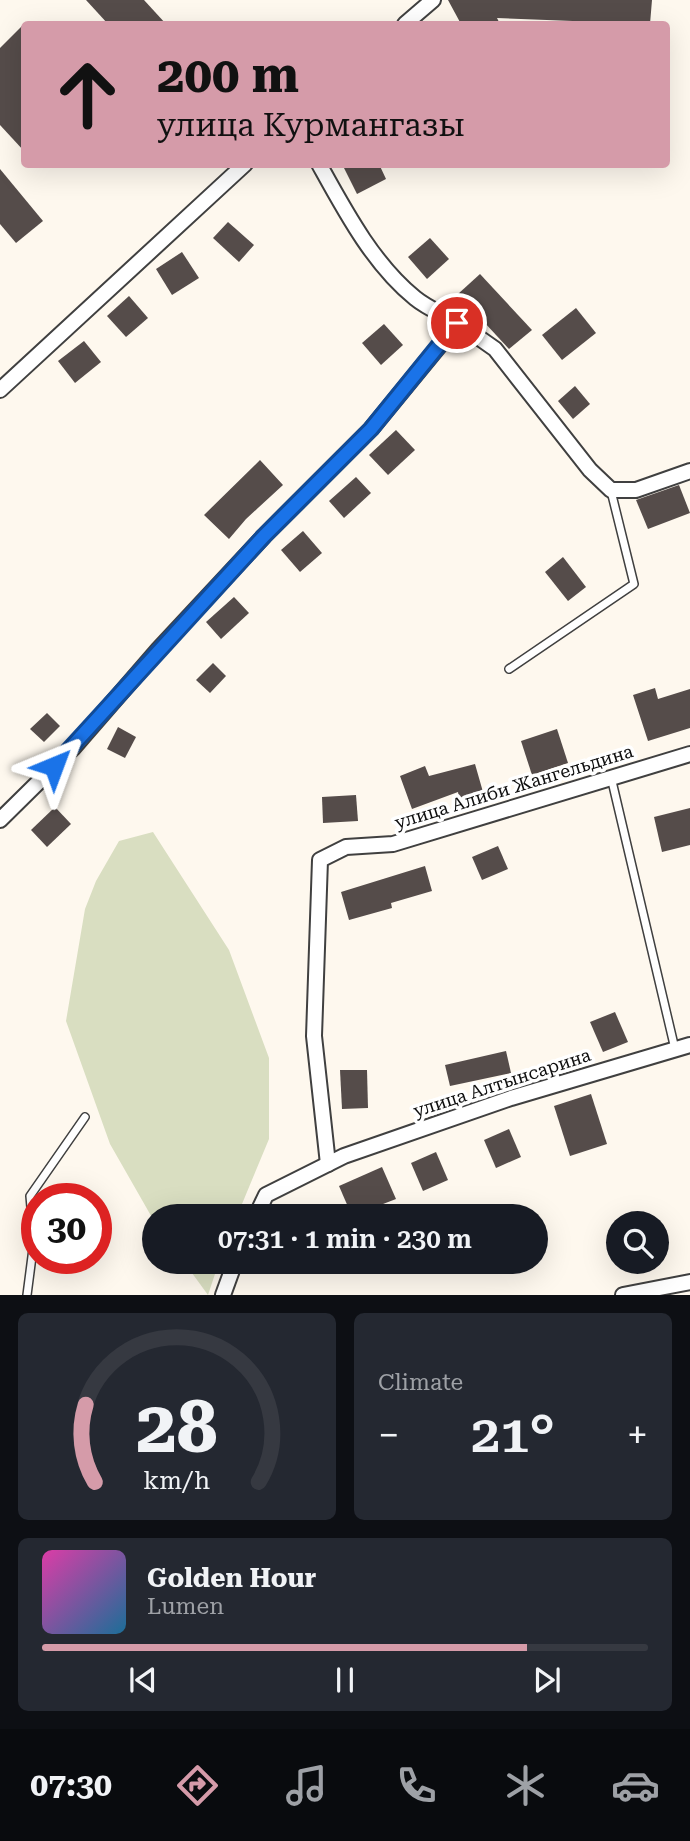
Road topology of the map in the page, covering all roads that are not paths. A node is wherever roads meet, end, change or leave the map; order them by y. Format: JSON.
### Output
{"nodes":[{"id":1,"x":432,"y":0,"type":"edge"},
{"id":2,"x":408,"y":21,"type":"edge"},
{"id":3,"x":240,"y":168,"type":"edge"},
{"id":4,"x":321,"y":168,"type":"edge"},
{"id":5,"x":457,"y":323,"type":"junction"},
{"id":6,"x":0,"y":390,"type":"edge"},
{"id":7,"x":690,"y":471,"type":"edge"},
{"id":8,"x":611,"y":490,"type":"junction"},
{"id":9,"x":509,"y":669,"type":"dead end"},
{"id":10,"x":690,"y":754,"type":"edge"},
{"id":11,"x":611,"y":777,"type":"junction"},
{"id":12,"x":0,"y":820,"type":"edge"},
{"id":13,"x":690,"y":1045,"type":"edge"},
{"id":14,"x":675,"y":1049,"type":"junction"},
{"id":15,"x":85,"y":1116,"type":"dead end"},
{"id":16,"x":328,"y":1164,"type":"junction"},
{"id":17,"x":262,"y":1204,"type":"edge"},
{"id":18,"x":231,"y":1274,"type":"edge"},
{"id":19,"x":690,"y":1282,"type":"edge"},
{"id":20,"x":27,"y":1295,"type":"edge"},
{"id":21,"x":223,"y":1295,"type":"edge"},
{"id":22,"x":624,"y":1295,"type":"edge"}],
"edges":[{"from":1,"to":2,"type":"street"},
{"from":3,"to":6,"type":"street"},
{"from":4,"to":5,"type":"street"},
{"from":5,"to":8,"type":"street"},
{"from":5,"to":12,"type":"street"},
{"from":7,"to":8,"type":"street"},
{"from":8,"to":9,"type":"lane"},
{"from":10,"to":11,"type":"street","name":"улица Алиби Жангельдина"},
{"from":11,"to":14,"type":"lane"},
{"from":11,"to":16,"type":"street","name":"улица Алиби Жангельдина"},
{"from":13,"to":14,"type":"street","name":"улица Алтынсарина"},
{"from":14,"to":16,"type":"street","name":"улица Алтынсарина"},
{"from":15,"to":20,"type":"lane"},
{"from":16,"to":17,"type":"street","name":"улица Алтынсарина"},
{"from":18,"to":21,"type":"street"},
{"from":19,"to":22,"type":"street"}]}
